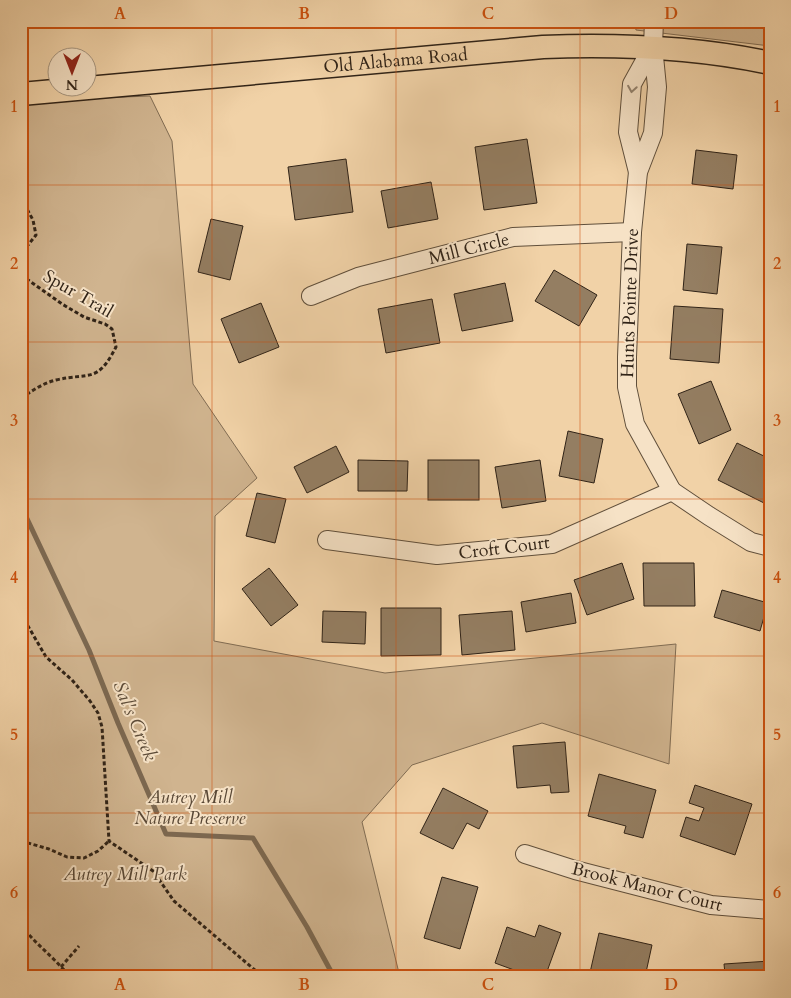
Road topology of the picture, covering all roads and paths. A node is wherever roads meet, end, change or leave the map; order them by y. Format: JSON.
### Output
{"nodes":[{"id":1,"x":654,"y":21,"type":"edge"},
{"id":2,"x":653,"y":46,"type":"junction"},
{"id":3,"x":770,"y":63,"type":"edge"},
{"id":4,"x":21,"y":94,"type":"edge"},
{"id":5,"x":24,"y":132,"type":"dead end"},
{"id":6,"x":21,"y":144,"type":"edge"},
{"id":7,"x":638,"y":172,"type":"junction"},
{"id":8,"x":21,"y":198,"type":"edge"},
{"id":9,"x":632,"y":232,"type":"junction"},
{"id":10,"x":21,"y":254,"type":"edge"},
{"id":11,"x":21,"y":275,"type":"edge"},
{"id":12,"x":311,"y":296,"type":"dead end"},
{"id":13,"x":21,"y":398,"type":"edge"},
{"id":14,"x":672,"y":490,"type":"junction"},
{"id":15,"x":327,"y":540,"type":"dead end"},
{"id":16,"x":770,"y":547,"type":"edge"},
{"id":17,"x":21,"y":614,"type":"edge"},
{"id":18,"x":21,"y":840,"type":"edge"},
{"id":19,"x":110,"y":841,"type":"junction"},
{"id":20,"x":525,"y":854,"type":"dead end"},
{"id":21,"x":770,"y":910,"type":"edge"},
{"id":22,"x":21,"y":925,"type":"edge"},
{"id":23,"x":79,"y":946,"type":"dead end"},
{"id":24,"x":62,"y":967,"type":"junction"},
{"id":25,"x":70,"y":977,"type":"edge"},
{"id":26,"x":262,"y":977,"type":"edge"}],
"edges":[{"from":1,"to":2,"type":"street"},
{"from":2,"to":3,"type":"main road","name":"Old Alabama Road"},
{"from":2,"to":4,"type":"main road","name":"Old Alabama Road"},
{"from":2,"to":7,"type":"street","name":"Hunts Pointe Drive"},
{"from":2,"to":7,"type":"street","name":"Hunts Pointe Drive","one_way":true},
{"from":5,"to":6,"type":"path"},
{"from":7,"to":9,"type":"street","name":"Hunts Pointe Drive"},
{"from":8,"to":10,"type":"path"},
{"from":9,"to":12,"type":"street","name":"Mill Circle"},
{"from":9,"to":14,"type":"street","name":"Hunts Pointe Drive"},
{"from":11,"to":13,"type":"path","name":"Spur Trail"},
{"from":14,"to":15,"type":"street","name":"Croft Court"},
{"from":14,"to":16,"type":"street","name":"Hunts Pointe Drive"},
{"from":17,"to":19,"type":"path"},
{"from":18,"to":19,"type":"path"},
{"from":19,"to":26,"type":"path"},
{"from":20,"to":21,"type":"street","name":"Brook Manor Court"},
{"from":22,"to":24,"type":"path"},
{"from":23,"to":24,"type":"path"},
{"from":24,"to":25,"type":"path"}]}
